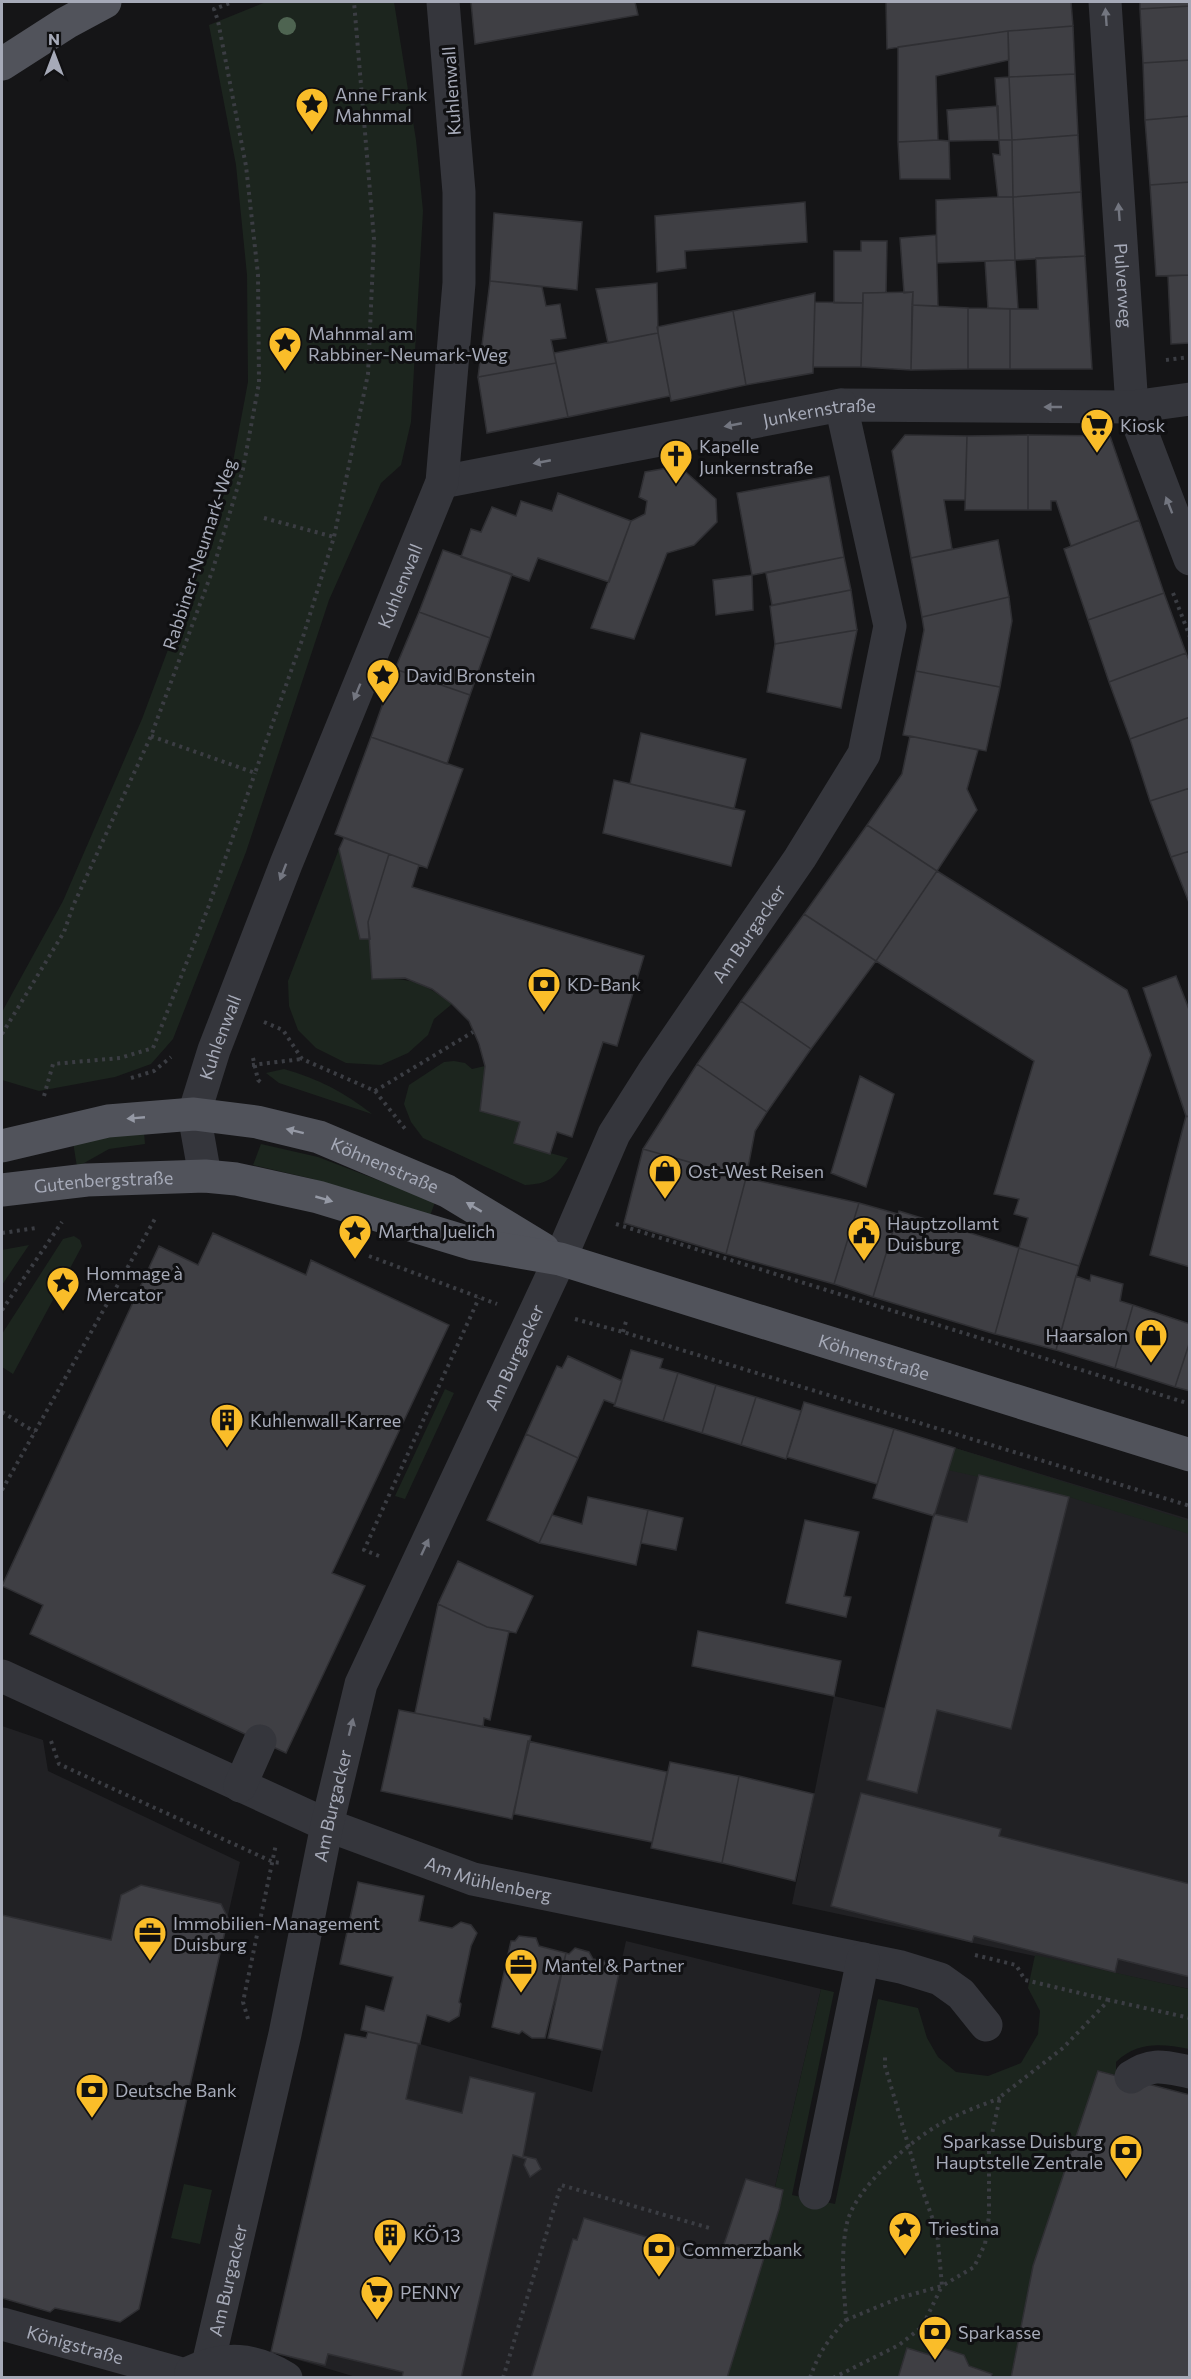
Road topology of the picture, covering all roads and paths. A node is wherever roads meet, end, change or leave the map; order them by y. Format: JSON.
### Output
{"nodes":[{"id":1,"x":105,"y":2,"type":"edge"},
{"id":2,"x":233,"y":2,"type":"edge"},
{"id":3,"x":354,"y":2,"type":"edge"},
{"id":4,"x":443,"y":2,"type":"edge"},
{"id":5,"x":1105,"y":2,"type":"edge"},
{"id":6,"x":2,"y":64,"type":"edge"},
{"id":7,"x":1190,"y":399,"type":"edge"},
{"id":8,"x":842,"y":405,"type":"junction"},
{"id":9,"x":1132,"y":407,"type":"junction"},
{"id":10,"x":442,"y":482,"type":"junction"},
{"id":11,"x":264,"y":518,"type":"dead end"},
{"id":12,"x":334,"y":537,"type":"junction"},
{"id":13,"x":1190,"y":560,"type":"edge"},
{"id":14,"x":151,"y":736,"type":"junction"},
{"id":15,"x":255,"y":773,"type":"junction"},
{"id":16,"x":261,"y":1021,"type":"dead end"},
{"id":17,"x":473,"y":1032,"type":"dead end"},
{"id":18,"x":2,"y":1034,"type":"edge"},
{"id":19,"x":173,"y":1055,"type":"dead end"},
{"id":20,"x":126,"y":1080,"type":"dead end"},
{"id":21,"x":375,"y":1091,"type":"junction"},
{"id":22,"x":54,"y":1094,"type":"dead end"},
{"id":23,"x":194,"y":1114,"type":"junction"},
{"id":24,"x":412,"y":1137,"type":"dead end"},
{"id":25,"x":2,"y":1146,"type":"edge"},
{"id":26,"x":205,"y":1176,"type":"junction"},
{"id":27,"x":2,"y":1190,"type":"edge"},
{"id":28,"x":580,"y":1212,"type":"junction"},
{"id":29,"x":157,"y":1216,"type":"junction"},
{"id":30,"x":167,"y":1216,"type":"dead end"},
{"id":31,"x":145,"y":1217,"type":"dead end"},
{"id":32,"x":74,"y":1222,"type":"dead end"},
{"id":33,"x":52,"y":1225,"type":"dead end"},
{"id":34,"x":42,"y":1227,"type":"dead end"},
{"id":35,"x":2,"y":1233,"type":"edge"},
{"id":36,"x":359,"y":1252,"type":"dead end"},
{"id":37,"x":560,"y":1259,"type":"junction"},
{"id":38,"x":536,"y":1310,"type":"junction"},
{"id":39,"x":1190,"y":1404,"type":"edge"},
{"id":40,"x":2,"y":1412,"type":"edge"},
{"id":41,"x":35,"y":1432,"type":"junction"},
{"id":42,"x":1190,"y":1455,"type":"edge"},
{"id":43,"x":2,"y":1490,"type":"edge"},
{"id":44,"x":1190,"y":1506,"type":"edge"},
{"id":45,"x":2,"y":1676,"type":"edge"},
{"id":46,"x":260,"y":1741,"type":"dead end"},
{"id":47,"x":240,"y":1786,"type":"junction"},
{"id":48,"x":327,"y":1825,"type":"junction"},
{"id":49,"x":972,"y":1954,"type":"dead end"},
{"id":50,"x":863,"y":1959,"type":"junction"},
{"id":51,"x":1109,"y":2000,"type":"junction"},
{"id":52,"x":1190,"y":2018,"type":"edge"},
{"id":53,"x":986,"y":2025,"type":"dead end"},
{"id":54,"x":886,"y":2046,"type":"dead end"},
{"id":55,"x":1190,"y":2072,"type":"edge"},
{"id":56,"x":1131,"y":2077,"type":"dead end"},
{"id":57,"x":1000,"y":2097,"type":"junction"},
{"id":58,"x":909,"y":2145,"type":"junction"},
{"id":59,"x":815,"y":2193,"type":"dead end"},
{"id":60,"x":713,"y":2229,"type":"dead end"},
{"id":61,"x":942,"y":2286,"type":"junction"},
{"id":62,"x":846,"y":2320,"type":"junction"},
{"id":63,"x":2,"y":2324,"type":"edge"},
{"id":64,"x":192,"y":2372,"type":"edge"},
{"id":65,"x":286,"y":2378,"type":"edge"},
{"id":66,"x":503,"y":2378,"type":"edge"},
{"id":67,"x":810,"y":2378,"type":"edge"},
{"id":68,"x":833,"y":2378,"type":"edge"}],
"edges":[{"from":1,"to":6,"type":"main road"},
{"from":2,"to":14,"type":"path","name":"Rabbiner-Neumark-Weg"},
{"from":3,"to":12,"type":"path"},
{"from":4,"to":10,"type":"street","name":"Kuhlenwall"},
{"from":9,"to":5,"type":"street","name":"Pulverweg","one_way":true},
{"from":7,"to":9,"type":"street","name":"Junkernstraße"},
{"from":9,"to":8,"type":"street","name":"Junkernstraße","one_way":true},
{"from":8,"to":10,"type":"street","name":"Junkernstraße","one_way":true},
{"from":8,"to":28,"type":"street","name":"Am Burgacker"},
{"from":13,"to":9,"type":"street","name":"Pulverweg","one_way":true},
{"from":10,"to":23,"type":"street","name":"Kuhlenwall","one_way":true},
{"from":11,"to":12,"type":"path"},
{"from":12,"to":15,"type":"path"},
{"from":14,"to":15,"type":"path"},
{"from":14,"to":18,"type":"path","name":"Rabbiner-Neumark-Weg"},
{"from":15,"to":22,"type":"path"},
{"from":16,"to":21,"type":"path"},
{"from":17,"to":21,"type":"path"},
{"from":19,"to":20,"type":"path"},
{"from":21,"to":24,"type":"path"},
{"from":23,"to":25,"type":"main road","one_way":true},
{"from":23,"to":26,"type":"street","name":"Kuhlenwall"},
{"from":37,"to":23,"type":"main road","name":"Köhnenstraße","one_way":true},
{"from":26,"to":27,"type":"main road","name":"Gutenbergstraße"},
{"from":26,"to":37,"type":"main road","name":"Köhnenstraße","one_way":true},
{"from":28,"to":37,"type":"street","name":"Am Burgacker"},
{"from":28,"to":39,"type":"path"},
{"from":29,"to":30,"type":"path"},
{"from":29,"to":31,"type":"path"},
{"from":29,"to":41,"type":"path"},
{"from":32,"to":33,"type":"path"},
{"from":34,"to":35,"type":"path"},
{"from":36,"to":38,"type":"path"},
{"from":37,"to":38,"type":"street","name":"Am Burgacker"},
{"from":37,"to":42,"type":"main road","name":"Köhnenstraße"},
{"from":38,"to":44,"type":"path"},
{"from":48,"to":38,"type":"street","name":"Am Burgacker","one_way":true},
{"from":40,"to":41,"type":"path"},
{"from":41,"to":43,"type":"path"},
{"from":45,"to":47,"type":"street","name":"Am Mühlenberg"},
{"from":46,"to":47,"type":"street"},
{"from":47,"to":48,"type":"street","name":"Am Mühlenberg"},
{"from":48,"to":50,"type":"street","name":"Am Mühlenberg"},
{"from":48,"to":64,"type":"street","name":"Am Burgacker"},
{"from":49,"to":51,"type":"path"},
{"from":50,"to":53,"type":"street","name":"Am Mühlenberg"},
{"from":50,"to":59,"type":"street"},
{"from":51,"to":52,"type":"path"},
{"from":51,"to":57,"type":"path"},
{"from":54,"to":58,"type":"path"},
{"from":55,"to":56,"type":"street"},
{"from":57,"to":58,"type":"path"},
{"from":57,"to":61,"type":"path"},
{"from":58,"to":61,"type":"path"},
{"from":58,"to":62,"type":"path"},
{"from":60,"to":66,"type":"path"},
{"from":61,"to":62,"type":"path"},
{"from":61,"to":68,"type":"path"},
{"from":62,"to":67,"type":"path"},
{"from":63,"to":64,"type":"street","name":"Königstraße"},
{"from":64,"to":65,"type":"street","name":"Königstraße"}]}
